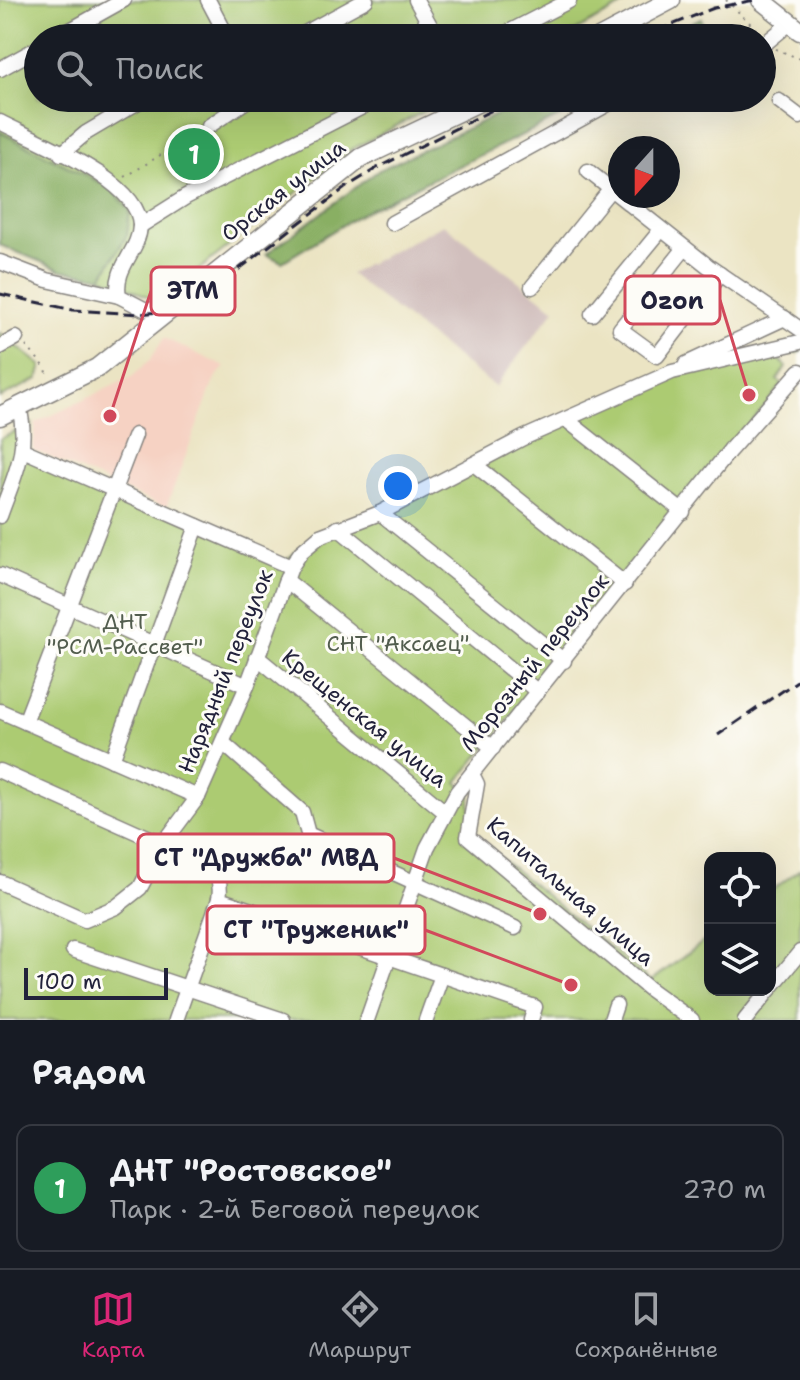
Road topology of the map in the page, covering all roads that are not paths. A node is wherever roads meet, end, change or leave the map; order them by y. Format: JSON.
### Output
{"nodes":[{"id":1,"x":124,"y":0,"type":"edge"},
{"id":2,"x":227,"y":0,"type":"edge"},
{"id":3,"x":366,"y":0,"type":"edge"},
{"id":4,"x":416,"y":0,"type":"edge"},
{"id":5,"x":671,"y":0,"type":"edge"},
{"id":6,"x":761,"y":0,"type":"edge"},
{"id":7,"x":779,"y":0,"type":"edge"},
{"id":8,"x":569,"y":1,"type":"edge"},
{"id":9,"x":210,"y":4,"type":"edge"},
{"id":10,"x":81,"y":24,"type":"edge"},
{"id":11,"x":221,"y":24,"type":"edge"},
{"id":12,"x":322,"y":24,"type":"edge"},
{"id":13,"x":429,"y":24,"type":"edge"},
{"id":14,"x":524,"y":24,"type":"edge"},
{"id":15,"x":626,"y":24,"type":"edge"},
{"id":16,"x":797,"y":24,"type":"edge"},
{"id":17,"x":776,"y":37,"type":"edge"},
{"id":18,"x":24,"y":56,"type":"edge"},
{"id":19,"x":0,"y":69,"type":"edge"},
{"id":20,"x":779,"y":101,"type":"dead end"},
{"id":21,"x":121,"y":112,"type":"edge"},
{"id":22,"x":230,"y":112,"type":"edge"},
{"id":23,"x":353,"y":112,"type":"edge"},
{"id":24,"x":454,"y":112,"type":"edge"},
{"id":25,"x":594,"y":112,"type":"edge"},
{"id":26,"x":800,"y":117,"type":"edge"},
{"id":27,"x":0,"y":122,"type":"edge"},
{"id":28,"x":209,"y":126,"type":"road end"},
{"id":29,"x":61,"y":154,"type":"junction"},
{"id":30,"x":588,"y":171,"type":"dead end"},
{"id":31,"x":608,"y":188,"type":"edge"},
{"id":32,"x":608,"y":192,"type":"edge"},
{"id":33,"x":633,"y":208,"type":"edge"},
{"id":34,"x":392,"y":223,"type":"dead end"},
{"id":35,"x":140,"y":226,"type":"junction"},
{"id":36,"x":661,"y":230,"type":"junction"},
{"id":37,"x":685,"y":248,"type":"junction"},
{"id":38,"x":0,"y":262,"type":"edge"},
{"id":39,"x":720,"y":274,"type":"junction"},
{"id":40,"x":532,"y":287,"type":"dead end"},
{"id":41,"x":119,"y":296,"type":"junction"},
{"id":42,"x":167,"y":311,"type":"junction"},
{"id":43,"x":592,"y":314,"type":"dead end"},
{"id":44,"x":785,"y":318,"type":"junction"},
{"id":45,"x":800,"y":329,"type":"edge"},
{"id":46,"x":16,"y":338,"type":"road end"},
{"id":47,"x":800,"y":342,"type":"edge"},
{"id":48,"x":0,"y":347,"type":"edge"},
{"id":49,"x":800,"y":371,"type":"edge"},
{"id":50,"x":672,"y":372,"type":"junction"},
{"id":51,"x":19,"y":407,"type":"junction"},
{"id":52,"x":0,"y":416,"type":"edge"},
{"id":53,"x":568,"y":421,"type":"junction"},
{"id":54,"x":135,"y":435,"type":"dead end"},
{"id":55,"x":23,"y":450,"type":"junction"},
{"id":56,"x":475,"y":465,"type":"junction"},
{"id":57,"x":112,"y":489,"type":"junction"},
{"id":58,"x":683,"y":512,"type":"junction"},
{"id":59,"x":380,"y":513,"type":"junction"},
{"id":60,"x":0,"y":516,"type":"edge"},
{"id":61,"x":197,"y":526,"type":"junction"},
{"id":62,"x":338,"y":528,"type":"junction"},
{"id":63,"x":288,"y":574,"type":"junction"},
{"id":64,"x":0,"y":575,"type":"edge"},
{"id":65,"x":625,"y":584,"type":"junction"},
{"id":66,"x":68,"y":605,"type":"junction"},
{"id":67,"x":156,"y":643,"type":"junction"},
{"id":68,"x":257,"y":657,"type":"junction"},
{"id":69,"x":564,"y":661,"type":"junction"},
{"id":70,"x":247,"y":686,"type":"junction"},
{"id":71,"x":538,"y":692,"type":"junction"},
{"id":72,"x":0,"y":711,"type":"edge"},
{"id":73,"x":25,"y":722,"type":"junction"},
{"id":74,"x":223,"y":743,"type":"junction"},
{"id":75,"x":493,"y":748,"type":"junction"},
{"id":76,"x":112,"y":760,"type":"junction"},
{"id":77,"x":0,"y":771,"type":"edge"},
{"id":78,"x":472,"y":774,"type":"junction"},
{"id":79,"x":198,"y":797,"type":"junction"},
{"id":80,"x":445,"y":812,"type":"junction"},
{"id":81,"x":166,"y":842,"type":"junction"},
{"id":82,"x":0,"y":882,"type":"edge"},
{"id":83,"x":414,"y":883,"type":"junction"},
{"id":84,"x":219,"y":899,"type":"junction"},
{"id":85,"x":515,"y":928,"type":"dead end"},
{"id":86,"x":73,"y":950,"type":"dead end"},
{"id":87,"x":800,"y":952,"type":"edge"},
{"id":88,"x":389,"y":957,"type":"junction"},
{"id":89,"x":442,"y":975,"type":"junction"},
{"id":90,"x":776,"y":982,"type":"edge"},
{"id":91,"x":187,"y":988,"type":"junction"},
{"id":92,"x":765,"y":996,"type":"edge"},
{"id":93,"x":616,"y":1005,"type":"dead end"},
{"id":94,"x":533,"y":1014,"type":"edge"},
{"id":95,"x":176,"y":1020,"type":"edge"},
{"id":96,"x":283,"y":1020,"type":"edge"},
{"id":97,"x":367,"y":1020,"type":"edge"},
{"id":98,"x":426,"y":1020,"type":"edge"},
{"id":99,"x":611,"y":1020,"type":"edge"},
{"id":100,"x":692,"y":1020,"type":"edge"},
{"id":101,"x":745,"y":1020,"type":"edge"}],
"edges":[{"from":1,"to":10,"type":"street"},
{"from":2,"to":9,"type":"street"},
{"from":3,"to":12,"type":"street"},
{"from":4,"to":13,"type":"street"},
{"from":5,"to":15,"type":"main road"},
{"from":6,"to":16,"type":"main road"},
{"from":7,"to":16,"type":"main road"},
{"from":8,"to":14,"type":"street"},
{"from":9,"to":11,"type":"street"},
{"from":16,"to":17,"type":"street"},
{"from":18,"to":19,"type":"street"},
{"from":20,"to":26,"type":"street"},
{"from":21,"to":29,"type":"street"},
{"from":22,"to":28,"type":"street"},
{"from":23,"to":35,"type":"street"},
{"from":24,"to":42,"type":"main road","name":"Орская улица"},
{"from":25,"to":34,"type":"street"},
{"from":27,"to":29,"type":"street"},
{"from":29,"to":35,"type":"street"},
{"from":30,"to":31,"type":"street"},
{"from":32,"to":40,"type":"street"},
{"from":33,"to":36,"type":"street"},
{"from":35,"to":41,"type":"street"},
{"from":36,"to":37,"type":"street"},
{"from":36,"to":43,"type":"street"},
{"from":37,"to":39,"type":"street"},
{"from":37,"to":39,"type":"street"},
{"from":38,"to":41,"type":"street"},
{"from":39,"to":44,"type":"street"},
{"from":41,"to":42,"type":"street"},
{"from":42,"to":51,"type":"main road","name":"Орская улица"},
{"from":44,"to":45,"type":"street"},
{"from":44,"to":50,"type":"street"},
{"from":46,"to":48,"type":"street"},
{"from":47,"to":50,"type":"street","name":"Нарядный переулок"},
{"from":49,"to":58,"type":"street","name":"Морозный переулок"},
{"from":50,"to":53,"type":"street","name":"Нарядный переулок"},
{"from":51,"to":52,"type":"main road","name":"Орская улица"},
{"from":51,"to":55,"type":"street"},
{"from":53,"to":56,"type":"street","name":"Нарядный переулок"},
{"from":53,"to":58,"type":"street"},
{"from":54,"to":57,"type":"street"},
{"from":55,"to":57,"type":"street"},
{"from":55,"to":60,"type":"street"},
{"from":56,"to":59,"type":"street","name":"Нарядный переулок"},
{"from":56,"to":65,"type":"street"},
{"from":57,"to":61,"type":"street"},
{"from":57,"to":66,"type":"street"},
{"from":58,"to":65,"type":"street","name":"Морозный переулок"},
{"from":59,"to":62,"type":"street","name":"Нарядный переулок"},
{"from":59,"to":69,"type":"street"},
{"from":61,"to":63,"type":"street"},
{"from":61,"to":67,"type":"street"},
{"from":62,"to":63,"type":"street","name":"Нарядный переулок"},
{"from":62,"to":71,"type":"street"},
{"from":63,"to":68,"type":"street","name":"Нарядный переулок"},
{"from":63,"to":75,"type":"street"},
{"from":64,"to":66,"type":"street"},
{"from":65,"to":69,"type":"street","name":"Морозный переулок"},
{"from":66,"to":67,"type":"street"},
{"from":66,"to":73,"type":"street"},
{"from":67,"to":70,"type":"street"},
{"from":67,"to":76,"type":"street"},
{"from":68,"to":70,"type":"street","name":"Нарядный переулок"},
{"from":68,"to":80,"type":"street","name":"Крещенская улица"},
{"from":69,"to":71,"type":"street","name":"Морозный переулок"},
{"from":70,"to":74,"type":"street","name":"Нарядный переулок"},
{"from":71,"to":75,"type":"street","name":"Морозный переулок"},
{"from":72,"to":73,"type":"street"},
{"from":73,"to":76,"type":"street"},
{"from":74,"to":79,"type":"street","name":"Нарядный переулок"},
{"from":74,"to":83,"type":"street"},
{"from":75,"to":78,"type":"street","name":"Морозный переулок"},
{"from":76,"to":79,"type":"street"},
{"from":77,"to":81,"type":"street"},
{"from":78,"to":80,"type":"street","name":"Морозный переулок"},
{"from":78,"to":100,"type":"street","name":"Капитальная улица"},
{"from":79,"to":81,"type":"street","name":"Нарядный переулок"},
{"from":80,"to":83,"type":"street","name":"Морозный переулок"},
{"from":81,"to":82,"type":"street","name":"Нарядный переулок"},
{"from":81,"to":84,"type":"street"},
{"from":83,"to":85,"type":"street"},
{"from":83,"to":88,"type":"street","name":"Морозный переулок"},
{"from":84,"to":88,"type":"street"},
{"from":84,"to":91,"type":"street"},
{"from":86,"to":91,"type":"street"},
{"from":87,"to":90,"type":"street"},
{"from":88,"to":89,"type":"street"},
{"from":88,"to":97,"type":"street","name":"Морозный переулок"},
{"from":89,"to":94,"type":"street"},
{"from":89,"to":98,"type":"street"},
{"from":91,"to":95,"type":"street"},
{"from":91,"to":96,"type":"street"},
{"from":92,"to":101,"type":"street"},
{"from":93,"to":99,"type":"street"}]}
